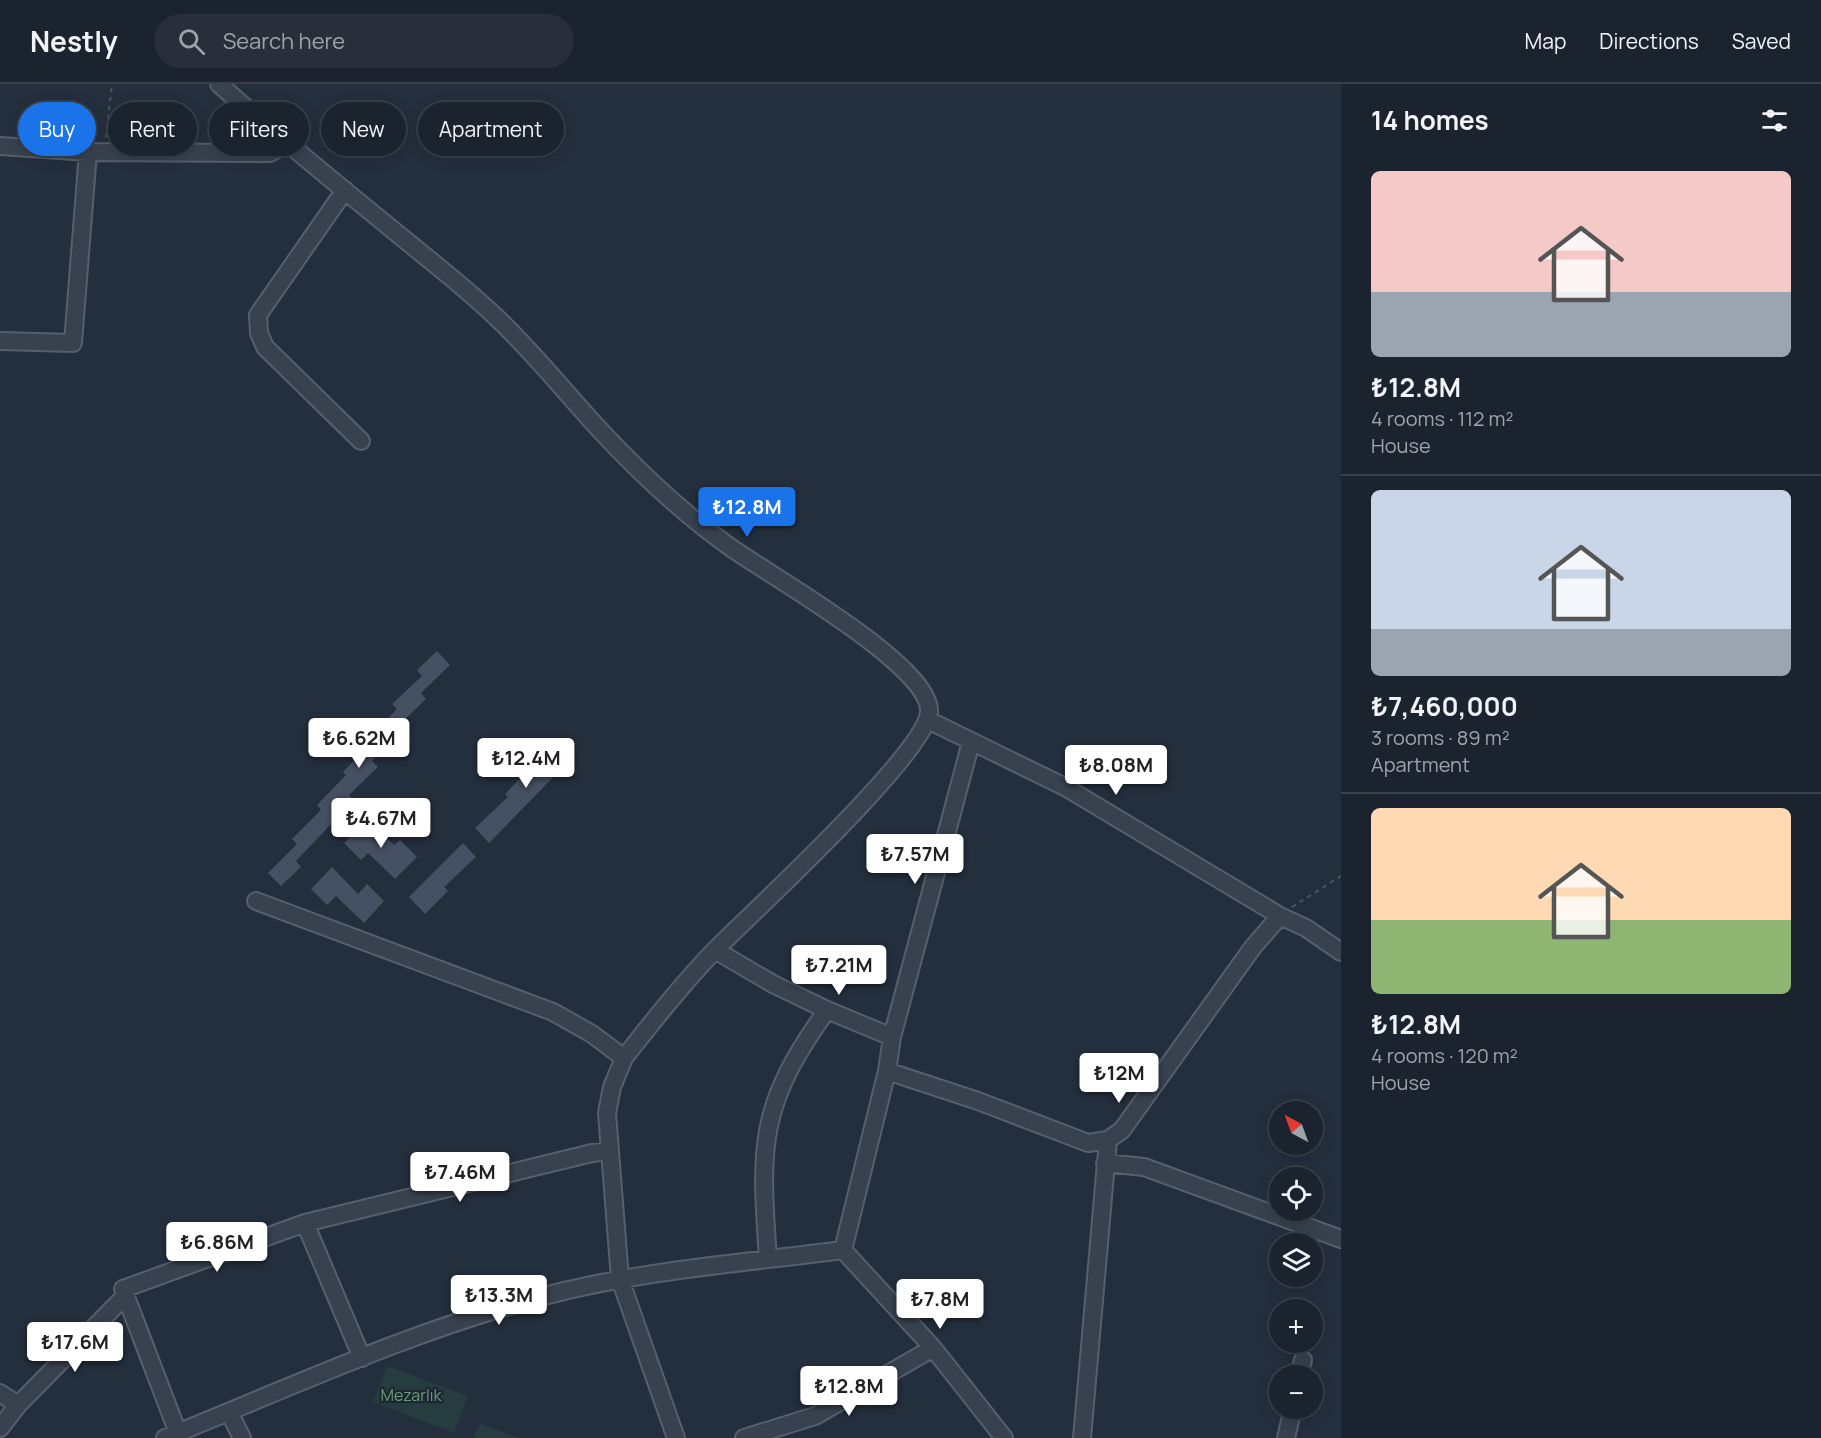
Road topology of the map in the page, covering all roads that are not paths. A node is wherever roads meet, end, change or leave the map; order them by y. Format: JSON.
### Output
{"nodes":[{"id":1,"x":219,"y":84,"type":"edge"},
{"id":2,"x":239,"y":102,"type":"edge"},
{"id":3,"x":0,"y":146,"type":"edge"},
{"id":4,"x":18,"y":147,"type":"edge"},
{"id":5,"x":96,"y":152,"type":"edge"},
{"id":6,"x":209,"y":153,"type":"edge"},
{"id":7,"x":94,"y":156,"type":"edge"},
{"id":8,"x":301,"y":156,"type":"edge"},
{"id":9,"x":345,"y":190,"type":"junction"},
{"id":10,"x":1,"y":341,"type":"edge"},
{"id":11,"x":361,"y":441,"type":"dead end"},
{"id":12,"x":927,"y":720,"type":"junction"},
{"id":13,"x":971,"y":742,"type":"junction"},
{"id":14,"x":256,"y":901,"type":"dead end"},
{"id":15,"x":1280,"y":916,"type":"junction"},
{"id":16,"x":716,"y":950,"type":"junction"},
{"id":17,"x":1341,"y":952,"type":"edge"},
{"id":18,"x":827,"y":1010,"type":"junction"},
{"id":19,"x":892,"y":1037,"type":"junction"},
{"id":20,"x":624,"y":1058,"type":"junction"},
{"id":21,"x":887,"y":1071,"type":"junction"},
{"id":22,"x":1108,"y":1140,"type":"junction"},
{"id":23,"x":610,"y":1151,"type":"junction"},
{"id":24,"x":1105,"y":1163,"type":"junction"},
{"id":25,"x":305,"y":1223,"type":"junction"},
{"id":26,"x":1341,"y":1239,"type":"edge"},
{"id":27,"x":843,"y":1250,"type":"junction"},
{"id":28,"x":768,"y":1259,"type":"junction"},
{"id":29,"x":620,"y":1279,"type":"junction"},
{"id":30,"x":125,"y":1296,"type":"junction"},
{"id":31,"x":933,"y":1348,"type":"junction"},
{"id":32,"x":362,"y":1358,"type":"junction"},
{"id":33,"x":0,"y":1393,"type":"edge"},
{"id":34,"x":18,"y":1406,"type":"junction"},
{"id":35,"x":230,"y":1412,"type":"junction"},
{"id":36,"x":1290,"y":1419,"type":"edge"},
{"id":37,"x":0,"y":1428,"type":"edge"},
{"id":38,"x":172,"y":1435,"type":"edge"},
{"id":39,"x":242,"y":1438,"type":"edge"},
{"id":40,"x":676,"y":1438,"type":"edge"},
{"id":41,"x":744,"y":1438,"type":"edge"},
{"id":42,"x":1004,"y":1438,"type":"edge"},
{"id":43,"x":1082,"y":1438,"type":"edge"},
{"id":44,"x":1286,"y":1438,"type":"edge"}],
"edges":[{"from":1,"to":2,"type":"street"},
{"from":3,"to":4,"type":"street"},
{"from":5,"to":6,"type":"street"},
{"from":7,"to":10,"type":"street"},
{"from":8,"to":9,"type":"street"},
{"from":9,"to":11,"type":"street"},
{"from":9,"to":12,"type":"street"},
{"from":12,"to":13,"type":"street"},
{"from":12,"to":16,"type":"street"},
{"from":13,"to":15,"type":"street"},
{"from":13,"to":19,"type":"street"},
{"from":14,"to":20,"type":"street"},
{"from":15,"to":17,"type":"street"},
{"from":15,"to":22,"type":"street"},
{"from":16,"to":18,"type":"street"},
{"from":16,"to":20,"type":"street"},
{"from":18,"to":19,"type":"street"},
{"from":18,"to":28,"type":"street"},
{"from":19,"to":21,"type":"street"},
{"from":20,"to":23,"type":"street"},
{"from":21,"to":22,"type":"street"},
{"from":21,"to":27,"type":"street"},
{"from":22,"to":24,"type":"street"},
{"from":23,"to":25,"type":"street"},
{"from":23,"to":29,"type":"street"},
{"from":24,"to":26,"type":"street"},
{"from":24,"to":43,"type":"street"},
{"from":25,"to":30,"type":"street"},
{"from":25,"to":32,"type":"street"},
{"from":27,"to":28,"type":"street"},
{"from":27,"to":31,"type":"street"},
{"from":28,"to":29,"type":"street"},
{"from":29,"to":32,"type":"street"},
{"from":29,"to":40,"type":"street"},
{"from":30,"to":34,"type":"street"},
{"from":30,"to":38,"type":"street"},
{"from":31,"to":41,"type":"street"},
{"from":31,"to":42,"type":"street"},
{"from":32,"to":35,"type":"street"},
{"from":33,"to":34,"type":"street"},
{"from":34,"to":37,"type":"street"},
{"from":35,"to":38,"type":"street"},
{"from":35,"to":39,"type":"street"},
{"from":36,"to":44,"type":"street"}]}
